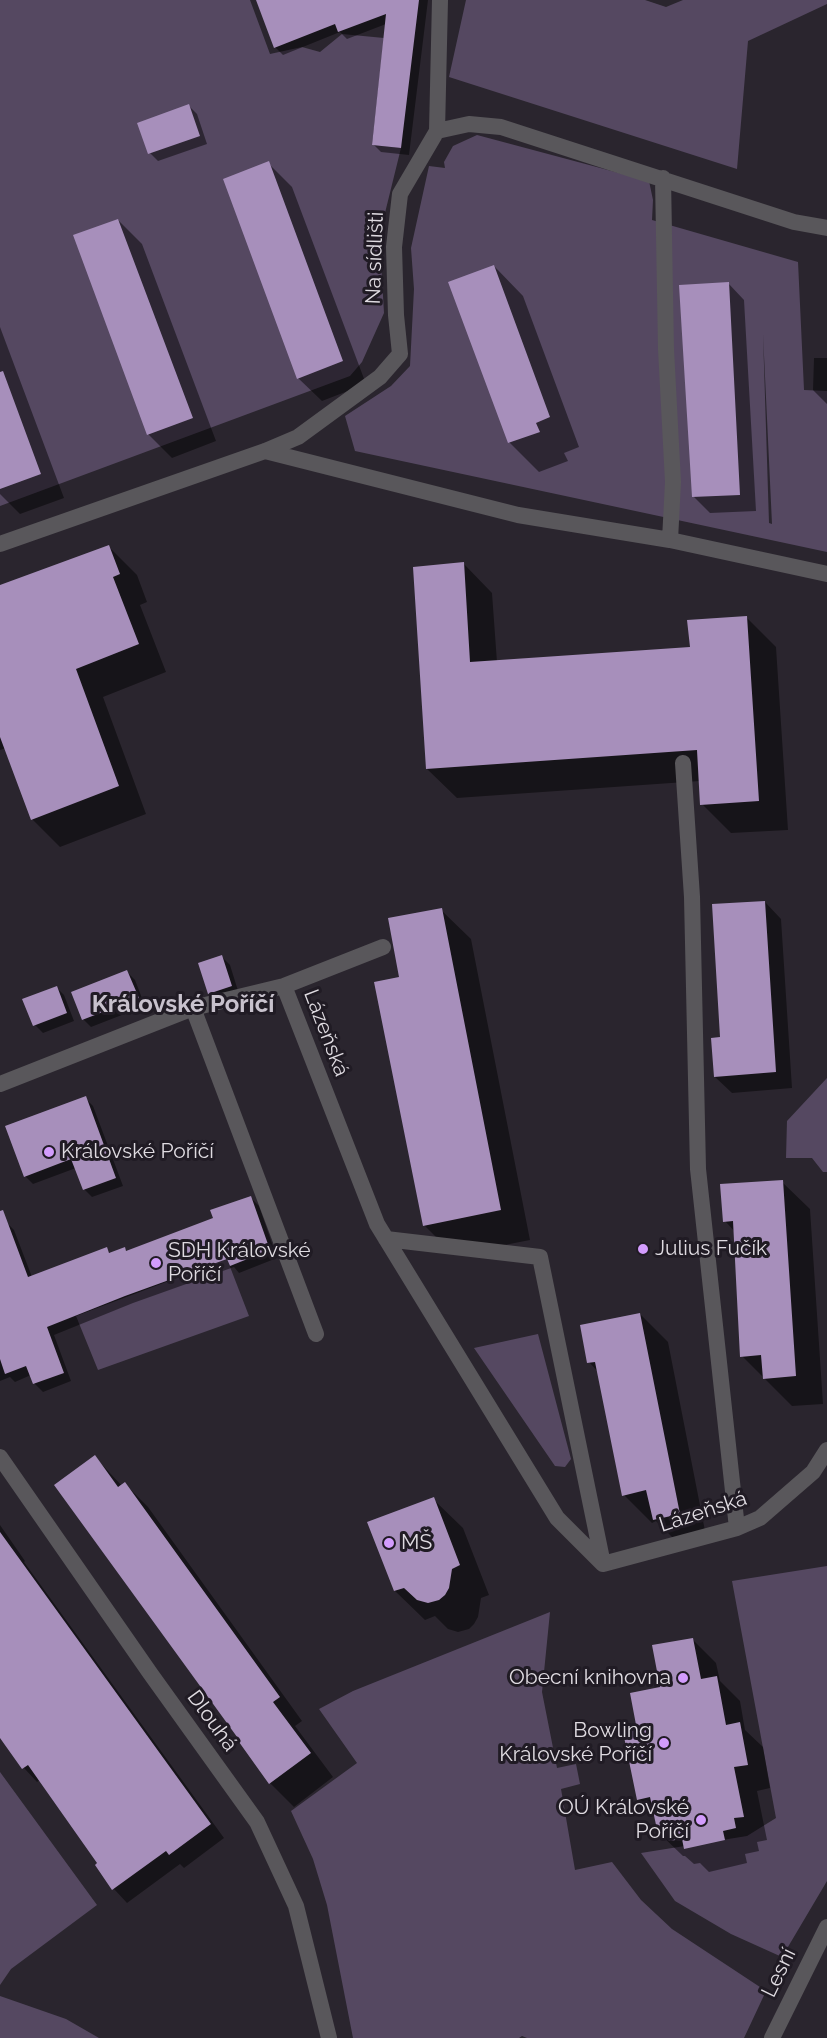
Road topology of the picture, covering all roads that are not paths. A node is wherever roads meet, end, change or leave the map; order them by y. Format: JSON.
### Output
{"nodes":[{"id":1,"x":440,"y":0,"type":"edge"},
{"id":2,"x":437,"y":131,"type":"junction"},
{"id":3,"x":663,"y":178,"type":"junction"},
{"id":4,"x":827,"y":228,"type":"edge"},
{"id":5,"x":265,"y":451,"type":"junction"},
{"id":6,"x":670,"y":540,"type":"junction"},
{"id":7,"x":0,"y":544,"type":"edge"},
{"id":8,"x":827,"y":574,"type":"edge"},
{"id":9,"x":683,"y":763,"type":"dead end"},
{"id":10,"x":383,"y":947,"type":"dead end"},
{"id":11,"x":284,"y":986,"type":"junction"},
{"id":12,"x":193,"y":1008,"type":"junction"},
{"id":13,"x":0,"y":1084,"type":"edge"},
{"id":14,"x":386,"y":1239,"type":"junction"},
{"id":15,"x":316,"y":1334,"type":"dead end"},
{"id":16,"x":827,"y":1450,"type":"edge"},
{"id":17,"x":0,"y":1457,"type":"edge"},
{"id":18,"x":737,"y":1528,"type":"junction"},
{"id":19,"x":603,"y":1564,"type":"junction"},
{"id":20,"x":827,"y":1927,"type":"edge"},
{"id":21,"x":329,"y":2038,"type":"edge"},
{"id":22,"x":772,"y":2038,"type":"edge"}],
"edges":[{"from":1,"to":2,"type":"street"},
{"from":2,"to":3,"type":"street"},
{"from":2,"to":5,"type":"street","name":"Na sídlišti"},
{"from":3,"to":4,"type":"street"},
{"from":3,"to":6,"type":"street"},
{"from":5,"to":6,"type":"street"},
{"from":5,"to":7,"type":"street","name":"Na sídlišti"},
{"from":6,"to":8,"type":"street"},
{"from":9,"to":18,"type":"street"},
{"from":10,"to":11,"type":"street"},
{"from":11,"to":12,"type":"street","name":"Lázeňská"},
{"from":11,"to":14,"type":"street","name":"Lázeňská"},
{"from":12,"to":13,"type":"street","name":"Lázeňská"},
{"from":12,"to":15,"type":"street"},
{"from":14,"to":19,"type":"street","name":"Lázeňská"},
{"from":14,"to":19,"type":"street"},
{"from":16,"to":18,"type":"street","name":"Lázeňská"},
{"from":17,"to":21,"type":"street","name":"Dlouhá"},
{"from":18,"to":19,"type":"street","name":"Lázeňská"},
{"from":20,"to":22,"type":"street","name":"Lesní"}]}
